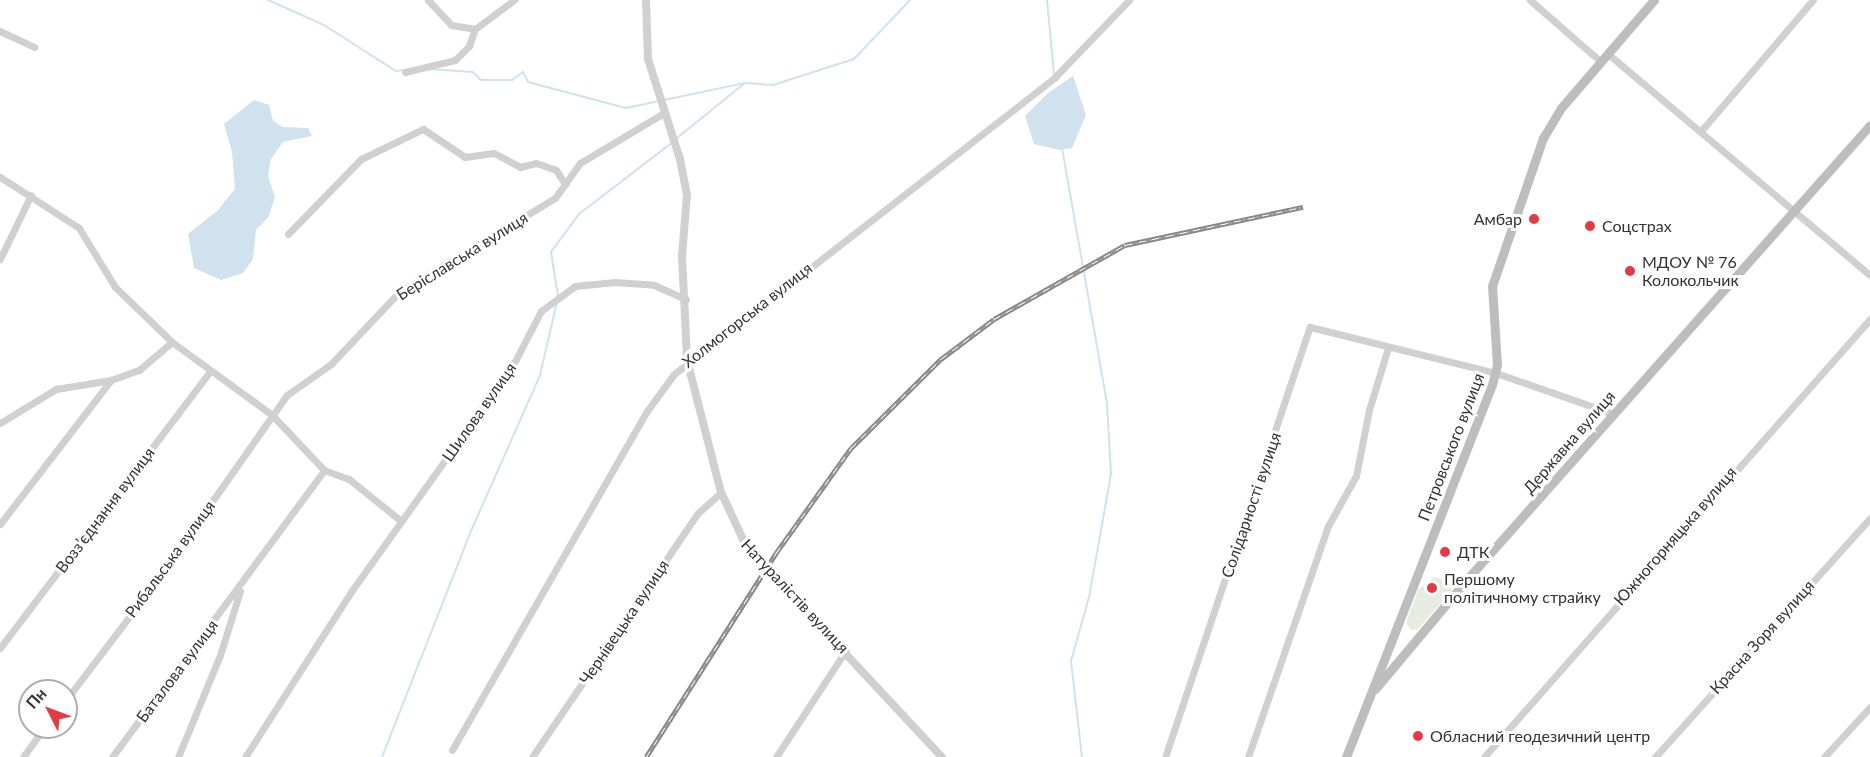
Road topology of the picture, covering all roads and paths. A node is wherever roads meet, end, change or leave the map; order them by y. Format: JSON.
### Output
{"nodes":[{"id":1,"x":428,"y":0,"type":"edge"},
{"id":2,"x":514,"y":0,"type":"edge"},
{"id":3,"x":646,"y":0,"type":"edge"},
{"id":4,"x":1129,"y":0,"type":"edge"},
{"id":5,"x":1530,"y":0,"type":"edge"},
{"id":6,"x":1654,"y":0,"type":"edge"},
{"id":7,"x":1813,"y":0,"type":"edge"},
{"id":8,"x":474,"y":29,"type":"junction"},
{"id":9,"x":0,"y":31,"type":"edge"},
{"id":10,"x":35,"y":47,"type":"dead end"},
{"id":11,"x":1607,"y":53,"type":"junction"},
{"id":12,"x":1600,"y":61,"type":"junction"},
{"id":13,"x":405,"y":72,"type":"dead end"},
{"id":14,"x":664,"y":113,"type":"junction"},
{"id":15,"x":1870,"y":125,"type":"edge"},
{"id":16,"x":1701,"y":132,"type":"junction"},
{"id":17,"x":0,"y":177,"type":"edge"},
{"id":18,"x":565,"y":184,"type":"junction"},
{"id":19,"x":31,"y":195,"type":"junction"},
{"id":20,"x":1794,"y":210,"type":"junction"},
{"id":21,"x":288,"y":234,"type":"dead end"},
{"id":22,"x":0,"y":259,"type":"edge"},
{"id":23,"x":1870,"y":275,"type":"edge"},
{"id":24,"x":687,"y":299,"type":"junction"},
{"id":25,"x":1870,"y":319,"type":"edge"},
{"id":26,"x":172,"y":342,"type":"junction"},
{"id":27,"x":1388,"y":348,"type":"junction"},
{"id":28,"x":687,"y":360,"type":"junction"},
{"id":29,"x":210,"y":371,"type":"junction"},
{"id":30,"x":1496,"y":373,"type":"junction"},
{"id":31,"x":111,"y":380,"type":"junction"},
{"id":32,"x":1614,"y":414,"type":"junction"},
{"id":33,"x":272,"y":416,"type":"junction"},
{"id":34,"x":0,"y":423,"type":"edge"},
{"id":35,"x":324,"y":470,"type":"junction"},
{"id":36,"x":721,"y":492,"type":"junction"},
{"id":37,"x":1870,"y":518,"type":"edge"},
{"id":38,"x":401,"y":521,"type":"junction"},
{"id":39,"x":0,"y":524,"type":"edge"},
{"id":40,"x":242,"y":585,"type":"junction"},
{"id":41,"x":0,"y":648,"type":"edge"},
{"id":42,"x":846,"y":650,"type":"junction"},
{"id":43,"x":78,"y":684,"type":"edge"},
{"id":44,"x":1370,"y":696,"type":"junction"},
{"id":45,"x":1870,"y":707,"type":"edge"},
{"id":46,"x":36,"y":739,"type":"edge"},
{"id":47,"x":452,"y":750,"type":"dead end"},
{"id":48,"x":23,"y":757,"type":"edge"},
{"id":49,"x":112,"y":757,"type":"edge"},
{"id":50,"x":178,"y":757,"type":"edge"},
{"id":51,"x":245,"y":757,"type":"edge"},
{"id":52,"x":532,"y":757,"type":"edge"},
{"id":53,"x":776,"y":757,"type":"edge"},
{"id":54,"x":942,"y":757,"type":"edge"},
{"id":55,"x":1165,"y":757,"type":"edge"},
{"id":56,"x":1248,"y":757,"type":"edge"},
{"id":57,"x":1346,"y":757,"type":"edge"},
{"id":58,"x":1484,"y":757,"type":"edge"},
{"id":59,"x":1655,"y":757,"type":"edge"},
{"id":60,"x":1824,"y":757,"type":"edge"}],
"edges":[{"from":1,"to":8,"type":"street"},
{"from":2,"to":8,"type":"street"},
{"from":3,"to":14,"type":"street","name":"Натуралістів вулиця"},
{"from":4,"to":28,"type":"street","name":"Холмогорська вулиця"},
{"from":5,"to":12,"type":"street"},
{"from":6,"to":11,"type":"main road","name":"Петровського вулиця"},
{"from":7,"to":16,"type":"street"},
{"from":8,"to":13,"type":"street"},
{"from":9,"to":10,"type":"street"},
{"from":11,"to":12,"type":"main road","name":"Петровського вулиця"},
{"from":11,"to":16,"type":"street"},
{"from":12,"to":30,"type":"main road","name":"Петровського вулиця"},
{"from":14,"to":18,"type":"street","name":"Беріславська вулиця"},
{"from":14,"to":24,"type":"street","name":"Натуралістів вулиця"},
{"from":15,"to":20,"type":"main road","name":"Державна вулиця"},
{"from":16,"to":20,"type":"street"},
{"from":17,"to":19,"type":"street"},
{"from":18,"to":21,"type":"street"},
{"from":18,"to":33,"type":"street","name":"Беріславська вулиця"},
{"from":19,"to":22,"type":"street"},
{"from":19,"to":26,"type":"street"},
{"from":20,"to":23,"type":"street"},
{"from":20,"to":32,"type":"main road","name":"Державна вулиця"},
{"from":24,"to":28,"type":"street","name":"Натуралістів вулиця"},
{"from":24,"to":38,"type":"street","name":"Шилова вулиця"},
{"from":25,"to":58,"type":"street","name":"Южногорняцька вулиця"},
{"from":26,"to":29,"type":"street"},
{"from":26,"to":31,"type":"street"},
{"from":27,"to":30,"type":"street","name":"Солідарності вулиця"},
{"from":27,"to":55,"type":"street","name":"Солідарності вулиця"},
{"from":27,"to":56,"type":"street"},
{"from":28,"to":36,"type":"street","name":"Натуралістів вулиця"},
{"from":28,"to":47,"type":"street","name":"Холмогорська вулиця"},
{"from":29,"to":33,"type":"street"},
{"from":29,"to":41,"type":"street","name":"Возз’єднання вулиця"},
{"from":30,"to":32,"type":"street","name":"Солідарності вулиця"},
{"from":30,"to":44,"type":"main road","name":"Петровського вулиця"},
{"from":31,"to":34,"type":"street"},
{"from":31,"to":39,"type":"street"},
{"from":32,"to":44,"type":"main road","name":"Державна вулиця"},
{"from":33,"to":35,"type":"street"},
{"from":33,"to":43,"type":"street","name":"Рибальська вулиця"},
{"from":35,"to":38,"type":"street"},
{"from":35,"to":40,"type":"street","name":"Баталова вулиця"},
{"from":36,"to":42,"type":"street","name":"Натуралістів вулиця"},
{"from":36,"to":52,"type":"street","name":"Чернівецька вулиця"},
{"from":37,"to":59,"type":"street","name":"Красна Зоря вулиця"},
{"from":38,"to":51,"type":"street","name":"Шилова вулиця"},
{"from":40,"to":49,"type":"street","name":"Баталова вулиця"},
{"from":40,"to":50,"type":"street","name":"Баталова вулиця"},
{"from":42,"to":53,"type":"street"},
{"from":42,"to":54,"type":"street","name":"Натуралістів вулиця"},
{"from":44,"to":57,"type":"main road","name":"Петровського вулиця"},
{"from":45,"to":60,"type":"street"},
{"from":46,"to":48,"type":"street"}]}
